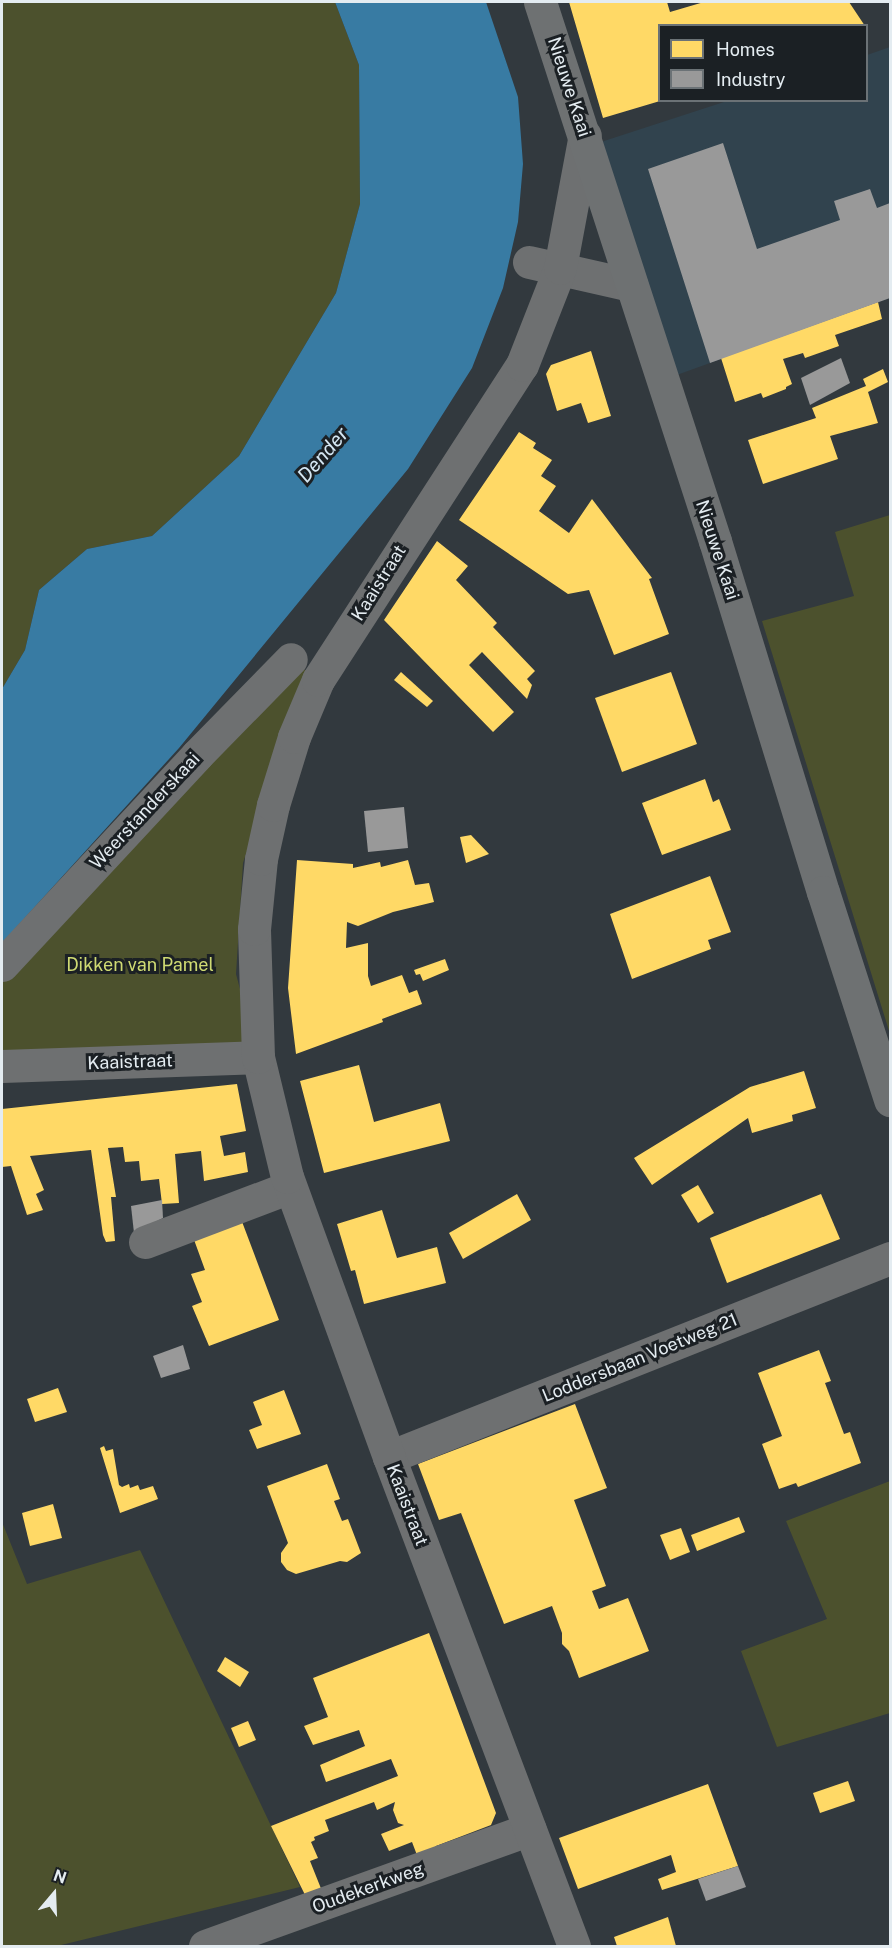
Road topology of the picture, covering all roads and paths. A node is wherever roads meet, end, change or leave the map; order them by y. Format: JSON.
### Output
{"nodes":[{"id":1,"x":540,"y":2,"type":"edge"},
{"id":2,"x":585,"y":135,"type":"junction"},
{"id":3,"x":544,"y":265,"type":"junction"},
{"id":4,"x":631,"y":285,"type":"junction"},
{"id":5,"x":291,"y":659,"type":"dead end"},
{"id":6,"x":2,"y":965,"type":"edge"},
{"id":7,"x":258,"y":1057,"type":"junction"},
{"id":8,"x":2,"y":1066,"type":"edge"},
{"id":9,"x":891,"y":1100,"type":"edge"},
{"id":10,"x":290,"y":1187,"type":"junction"},
{"id":11,"x":145,"y":1242,"type":"dead end"},
{"id":12,"x":891,"y":1258,"type":"edge"},
{"id":13,"x":388,"y":1457,"type":"junction"},
{"id":14,"x":530,"y":1829,"type":"junction"},
{"id":15,"x":205,"y":1947,"type":"edge"},
{"id":16,"x":574,"y":1947,"type":"edge"}],
"edges":[{"from":1,"to":2,"type":"main road","name":"Nieuwe Kaai"},
{"from":2,"to":3,"type":"street","name":"Kaaistraat"},
{"from":2,"to":4,"type":"main road","name":"Nieuwe Kaai"},
{"from":3,"to":4,"type":"street"},
{"from":3,"to":7,"type":"street","name":"Kaaistraat"},
{"from":4,"to":9,"type":"main road","name":"Nieuwe Kaai"},
{"from":5,"to":6,"type":"street","name":"Weerstanderskaai"},
{"from":7,"to":8,"type":"street","name":"Kaaistraat"},
{"from":7,"to":10,"type":"street","name":"Kaaistraat"},
{"from":10,"to":11,"type":"street"},
{"from":10,"to":13,"type":"street","name":"Kaaistraat"},
{"from":12,"to":13,"type":"street","name":"Loddersbaan Voetweg 21"},
{"from":13,"to":14,"type":"street","name":"Kaaistraat"},
{"from":14,"to":15,"type":"street","name":"Oudekerkweg"},
{"from":14,"to":16,"type":"street","name":"Kaaistraat"}]}
